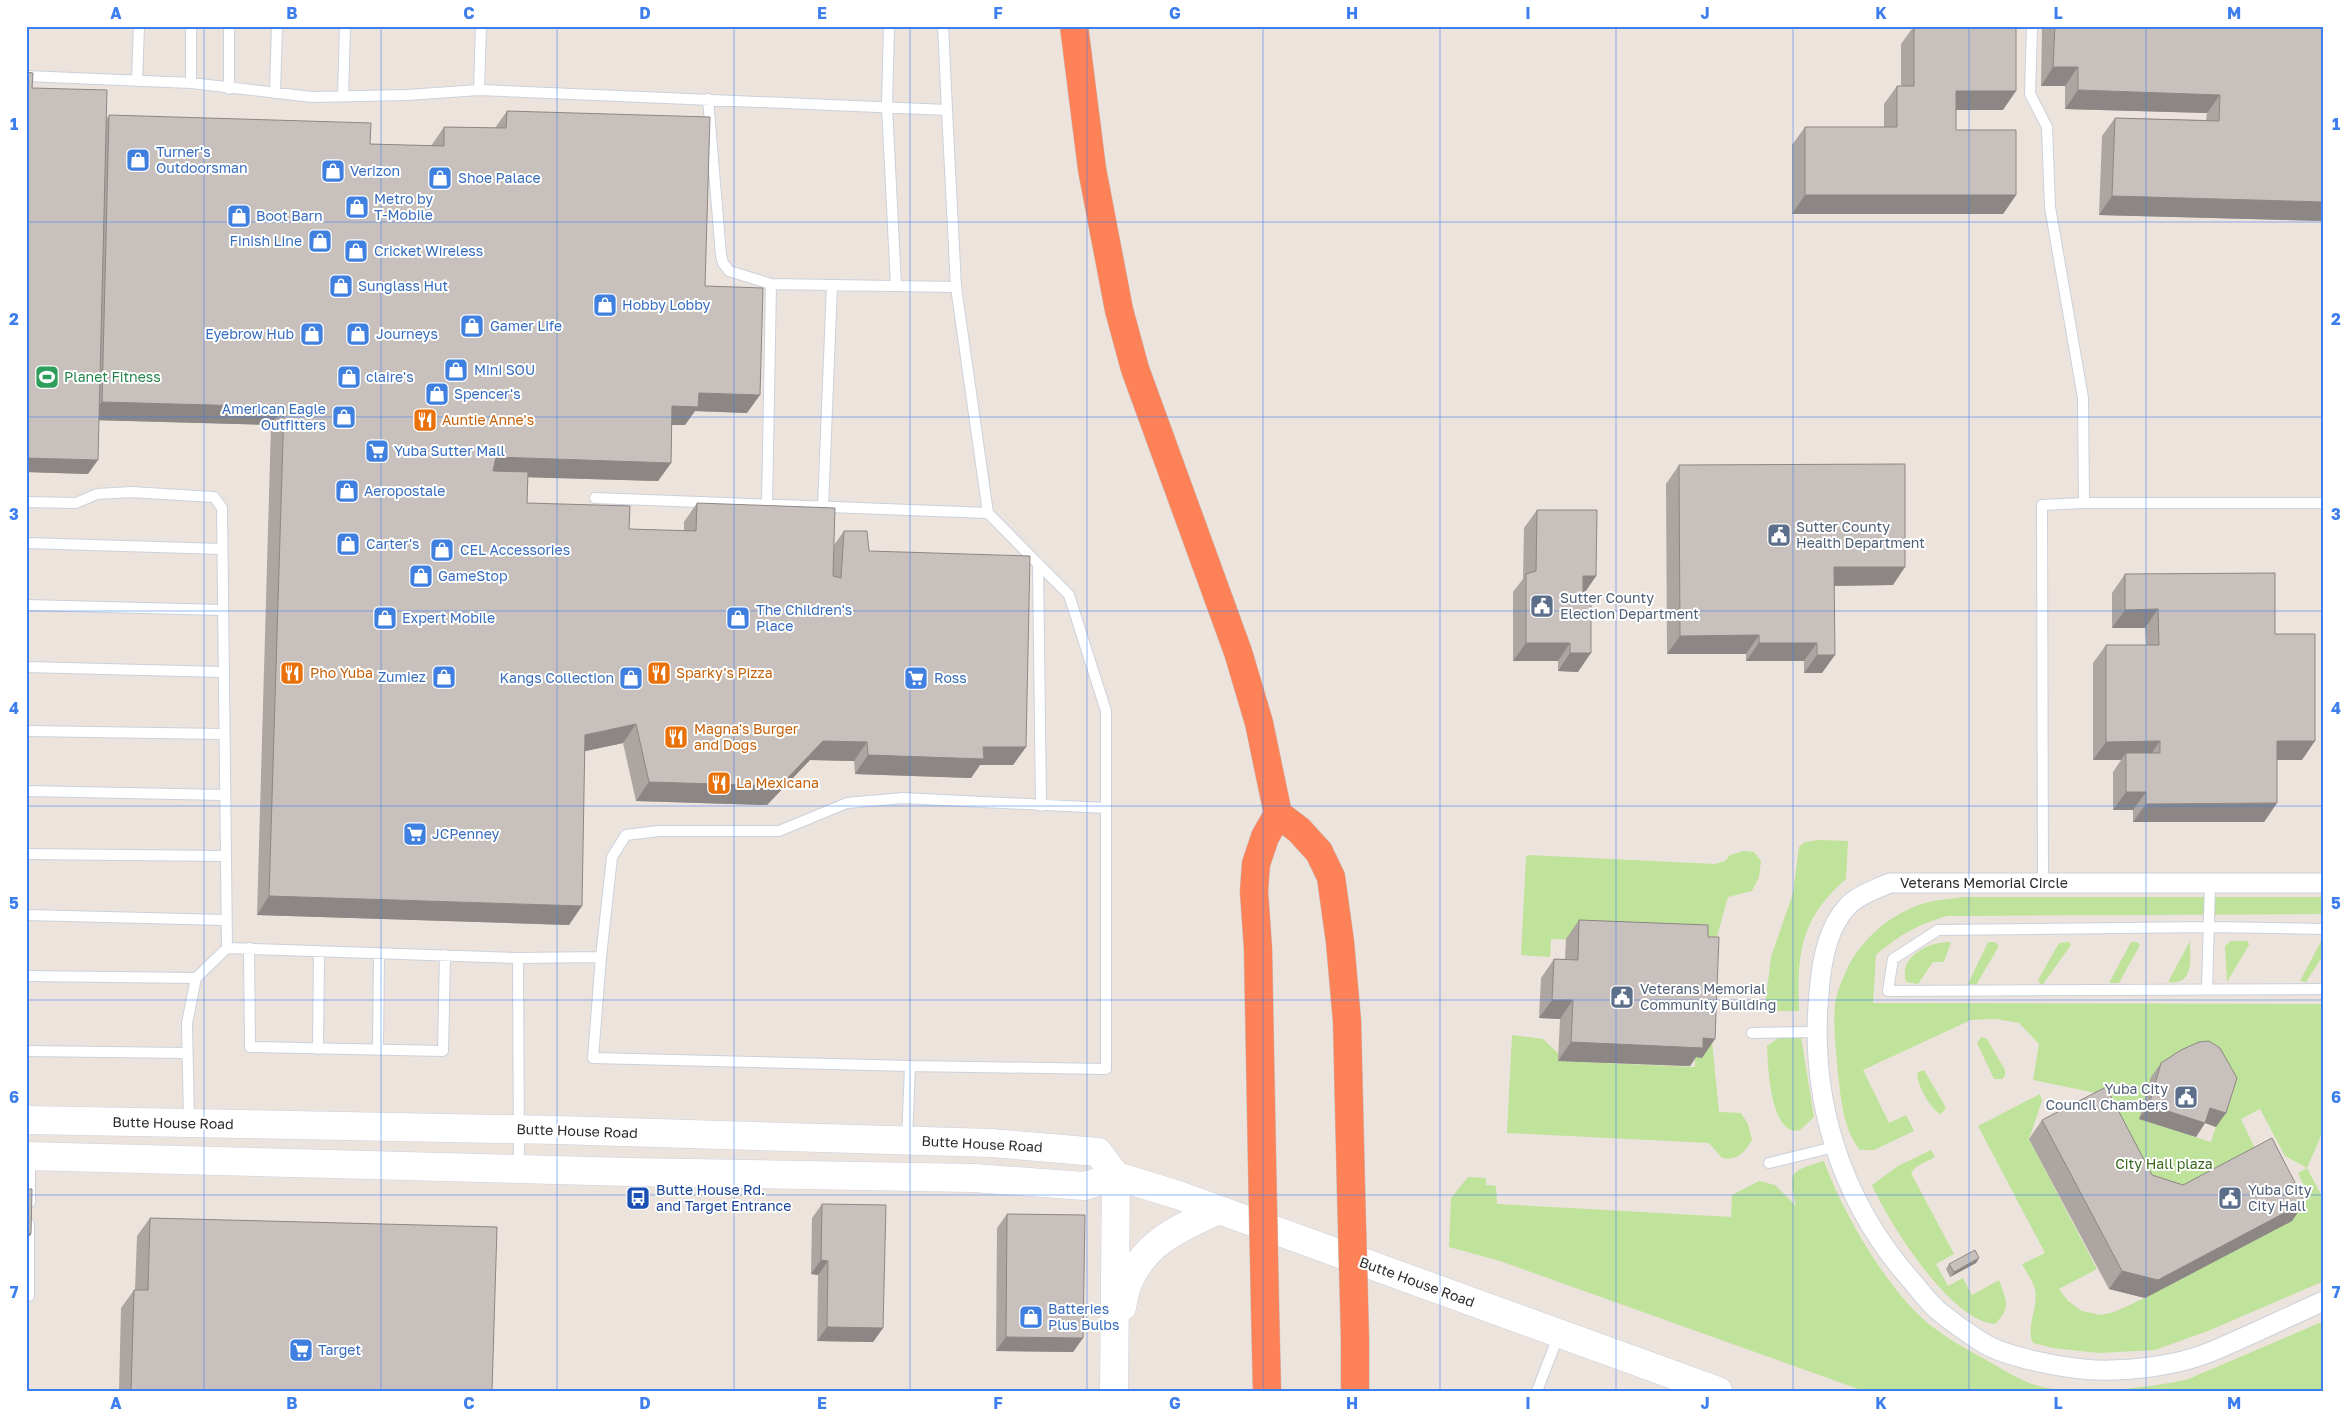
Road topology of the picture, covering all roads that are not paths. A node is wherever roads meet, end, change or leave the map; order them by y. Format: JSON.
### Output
{"nodes":[{"id":1,"x":139,"y":26,"type":"edge"},
{"id":2,"x":191,"y":26,"type":"edge"},
{"id":3,"x":229,"y":26,"type":"edge"},
{"id":4,"x":277,"y":26,"type":"edge"},
{"id":5,"x":345,"y":26,"type":"edge"},
{"id":6,"x":481,"y":26,"type":"edge"},
{"id":7,"x":889,"y":26,"type":"edge"},
{"id":8,"x":943,"y":26,"type":"edge"},
{"id":9,"x":1074,"y":26,"type":"edge"},
{"id":10,"x":2032,"y":26,"type":"edge"},
{"id":11,"x":26,"y":76,"type":"edge"},
{"id":12,"x":137,"y":81,"type":"junction"},
{"id":13,"x":191,"y":83,"type":"junction"},
{"id":14,"x":229,"y":89,"type":"junction"},
{"id":15,"x":479,"y":90,"type":"junction"},
{"id":16,"x":275,"y":93,"type":"junction"},
{"id":17,"x":342,"y":97,"type":"junction"},
{"id":18,"x":708,"y":99,"type":"junction"},
{"id":19,"x":887,"y":107,"type":"junction"},
{"id":20,"x":947,"y":110,"type":"junction"},
{"id":21,"x":772,"y":284,"type":"junction"},
{"id":22,"x":832,"y":285,"type":"junction"},
{"id":23,"x":896,"y":286,"type":"junction"},
{"id":24,"x":956,"y":287,"type":"junction"},
{"id":25,"x":595,"y":498,"type":"dead end"},
{"id":26,"x":26,"y":502,"type":"edge"},
{"id":27,"x":2084,"y":503,"type":"junction"},
{"id":28,"x":2324,"y":503,"type":"edge"},
{"id":29,"x":767,"y":505,"type":"junction"},
{"id":30,"x":823,"y":507,"type":"junction"},
{"id":31,"x":988,"y":513,"type":"junction"},
{"id":32,"x":26,"y":543,"type":"edge"},
{"id":33,"x":222,"y":548,"type":"junction"},
{"id":34,"x":1038,"y":563,"type":"junction"},
{"id":35,"x":26,"y":605,"type":"edge"},
{"id":36,"x":222,"y":610,"type":"junction"},
{"id":37,"x":26,"y":667,"type":"edge"},
{"id":38,"x":222,"y":672,"type":"junction"},
{"id":39,"x":26,"y":731,"type":"edge"},
{"id":40,"x":223,"y":734,"type":"junction"},
{"id":41,"x":26,"y":791,"type":"edge"},
{"id":42,"x":224,"y":795,"type":"junction"},
{"id":43,"x":1041,"y":806,"type":"junction"},
{"id":44,"x":1106,"y":808,"type":"junction"},
{"id":45,"x":1278,"y":814,"type":"junction"},
{"id":46,"x":26,"y":854,"type":"edge"},
{"id":47,"x":225,"y":856,"type":"junction"},
{"id":48,"x":2043,"y":883,"type":"junction"},
{"id":49,"x":2210,"y":883,"type":"junction"},
{"id":50,"x":2324,"y":883,"type":"edge"},
{"id":51,"x":26,"y":915,"type":"edge"},
{"id":52,"x":226,"y":920,"type":"junction"},
{"id":53,"x":2209,"y":927,"type":"junction"},
{"id":54,"x":2324,"y":929,"type":"edge"},
{"id":55,"x":227,"y":948,"type":"junction"},
{"id":56,"x":249,"y":948,"type":"junction"},
{"id":57,"x":319,"y":951,"type":"junction"},
{"id":58,"x":379,"y":953,"type":"junction"},
{"id":59,"x":445,"y":955,"type":"junction"},
{"id":60,"x":601,"y":957,"type":"junction"},
{"id":61,"x":518,"y":958,"type":"junction"},
{"id":62,"x":26,"y":976,"type":"edge"},
{"id":63,"x":196,"y":978,"type":"junction"},
{"id":64,"x":2207,"y":989,"type":"junction"},
{"id":65,"x":2324,"y":989,"type":"edge"},
{"id":66,"x":1815,"y":1032,"type":"junction"},
{"id":67,"x":1752,"y":1033,"type":"dead end"},
{"id":68,"x":318,"y":1048,"type":"junction"},
{"id":69,"x":378,"y":1049,"type":"junction"},
{"id":70,"x":26,"y":1051,"type":"edge"},
{"id":71,"x":187,"y":1053,"type":"junction"},
{"id":72,"x":910,"y":1066,"type":"junction"},
{"id":73,"x":26,"y":1120,"type":"edge"},
{"id":74,"x":189,"y":1123,"type":"junction"},
{"id":75,"x":518,"y":1129,"type":"junction"},
{"id":76,"x":907,"y":1140,"type":"junction"},
{"id":77,"x":1834,"y":1147,"type":"junction"},
{"id":78,"x":28,"y":1156,"type":"edge"},
{"id":79,"x":1769,"y":1164,"type":"dead end"},
{"id":80,"x":519,"y":1168,"type":"junction"},
{"id":81,"x":1116,"y":1176,"type":"junction"},
{"id":82,"x":1218,"y":1210,"type":"junction"},
{"id":83,"x":26,"y":1296,"type":"edge"},
{"id":84,"x":2324,"y":1301,"type":"edge"},
{"id":85,"x":1115,"y":1331,"type":"junction"},
{"id":86,"x":1559,"y":1333,"type":"junction"},
{"id":87,"x":1114,"y":1391,"type":"edge"},
{"id":88,"x":1267,"y":1391,"type":"edge"},
{"id":89,"x":1355,"y":1391,"type":"edge"},
{"id":90,"x":1537,"y":1391,"type":"edge"},
{"id":91,"x":1718,"y":1391,"type":"edge"}],
"edges":[{"from":1,"to":12,"type":"lane"},
{"from":2,"to":13,"type":"lane"},
{"from":3,"to":14,"type":"lane"},
{"from":4,"to":16,"type":"lane"},
{"from":5,"to":17,"type":"lane"},
{"from":6,"to":15,"type":"lane"},
{"from":7,"to":19,"type":"lane"},
{"from":8,"to":20,"type":"lane"},
{"from":9,"to":45,"type":"highway"},
{"from":10,"to":27,"type":"lane"},
{"from":11,"to":12,"type":"lane"},
{"from":12,"to":13,"type":"lane"},
{"from":13,"to":14,"type":"lane"},
{"from":14,"to":16,"type":"lane"},
{"from":15,"to":17,"type":"lane"},
{"from":15,"to":18,"type":"lane"},
{"from":16,"to":17,"type":"lane"},
{"from":18,"to":19,"type":"lane"},
{"from":18,"to":21,"type":"lane"},
{"from":19,"to":20,"type":"lane"},
{"from":19,"to":23,"type":"lane"},
{"from":20,"to":24,"type":"lane"},
{"from":21,"to":22,"type":"lane"},
{"from":21,"to":29,"type":"lane"},
{"from":22,"to":23,"type":"lane"},
{"from":22,"to":30,"type":"lane"},
{"from":23,"to":24,"type":"lane"},
{"from":24,"to":31,"type":"lane"},
{"from":25,"to":29,"type":"lane"},
{"from":26,"to":33,"type":"lane"},
{"from":27,"to":28,"type":"lane"},
{"from":27,"to":48,"type":"lane"},
{"from":29,"to":30,"type":"lane"},
{"from":30,"to":31,"type":"lane"},
{"from":31,"to":34,"type":"lane"},
{"from":32,"to":33,"type":"lane"},
{"from":33,"to":36,"type":"lane"},
{"from":34,"to":43,"type":"lane"},
{"from":34,"to":44,"type":"lane"},
{"from":35,"to":36,"type":"lane"},
{"from":36,"to":38,"type":"lane"},
{"from":37,"to":38,"type":"lane"},
{"from":38,"to":40,"type":"lane"},
{"from":39,"to":40,"type":"lane"},
{"from":40,"to":42,"type":"lane"},
{"from":41,"to":42,"type":"lane"},
{"from":42,"to":47,"type":"lane"},
{"from":43,"to":44,"type":"lane"},
{"from":43,"to":60,"type":"lane"},
{"from":44,"to":72,"type":"lane"},
{"from":45,"to":88,"type":"highway","bridge":true},
{"from":45,"to":89,"type":"highway","bridge":true},
{"from":46,"to":47,"type":"lane"},
{"from":47,"to":52,"type":"lane"},
{"from":48,"to":49,"type":"street","name":"Veterans Memorial Circle"},
{"from":48,"to":66,"type":"street","name":"Veterans Memorial Circle"},
{"from":49,"to":50,"type":"street","name":"Veterans Memorial Circle"},
{"from":49,"to":53,"type":"lane"},
{"from":51,"to":52,"type":"lane"},
{"from":52,"to":55,"type":"lane"},
{"from":53,"to":54,"type":"lane"},
{"from":53,"to":64,"type":"lane"},
{"from":53,"to":64,"type":"lane"},
{"from":55,"to":56,"type":"lane"},
{"from":55,"to":63,"type":"lane"},
{"from":56,"to":57,"type":"lane"},
{"from":56,"to":68,"type":"lane"},
{"from":57,"to":58,"type":"lane"},
{"from":57,"to":68,"type":"lane"},
{"from":58,"to":59,"type":"lane"},
{"from":58,"to":69,"type":"lane"},
{"from":59,"to":61,"type":"lane"},
{"from":59,"to":69,"type":"lane"},
{"from":60,"to":61,"type":"lane"},
{"from":60,"to":72,"type":"lane"},
{"from":61,"to":75,"type":"lane"},
{"from":62,"to":63,"type":"lane"},
{"from":63,"to":71,"type":"lane"},
{"from":64,"to":65,"type":"lane"},
{"from":66,"to":67,"type":"lane"},
{"from":66,"to":77,"type":"street","name":"Veterans Memorial Circle"},
{"from":68,"to":69,"type":"lane"},
{"from":70,"to":71,"type":"lane"},
{"from":71,"to":74,"type":"lane"},
{"from":72,"to":76,"type":"lane"},
{"from":73,"to":74,"type":"main road","name":"Butte House Road"},
{"from":74,"to":75,"type":"main road","name":"Butte House Road"},
{"from":75,"to":76,"type":"main road","name":"Butte House Road"},
{"from":75,"to":80,"type":"lane"},
{"from":76,"to":81,"type":"main road","name":"Butte House Road"},
{"from":77,"to":79,"type":"lane"},
{"from":77,"to":84,"type":"street","name":"Veterans Memorial Circle"},
{"from":78,"to":80,"type":"main road"},
{"from":78,"to":83,"type":"lane"},
{"from":80,"to":81,"type":"main road"},
{"from":81,"to":82,"type":"main road","name":"Butte House Road"},
{"from":81,"to":85,"type":"main road"},
{"from":82,"to":85,"type":"main road"},
{"from":82,"to":86,"type":"main road","name":"Butte House Road"},
{"from":85,"to":87,"type":"main road"},
{"from":86,"to":90,"type":"lane"},
{"from":86,"to":91,"type":"main road","name":"Butte House Road"}]}
